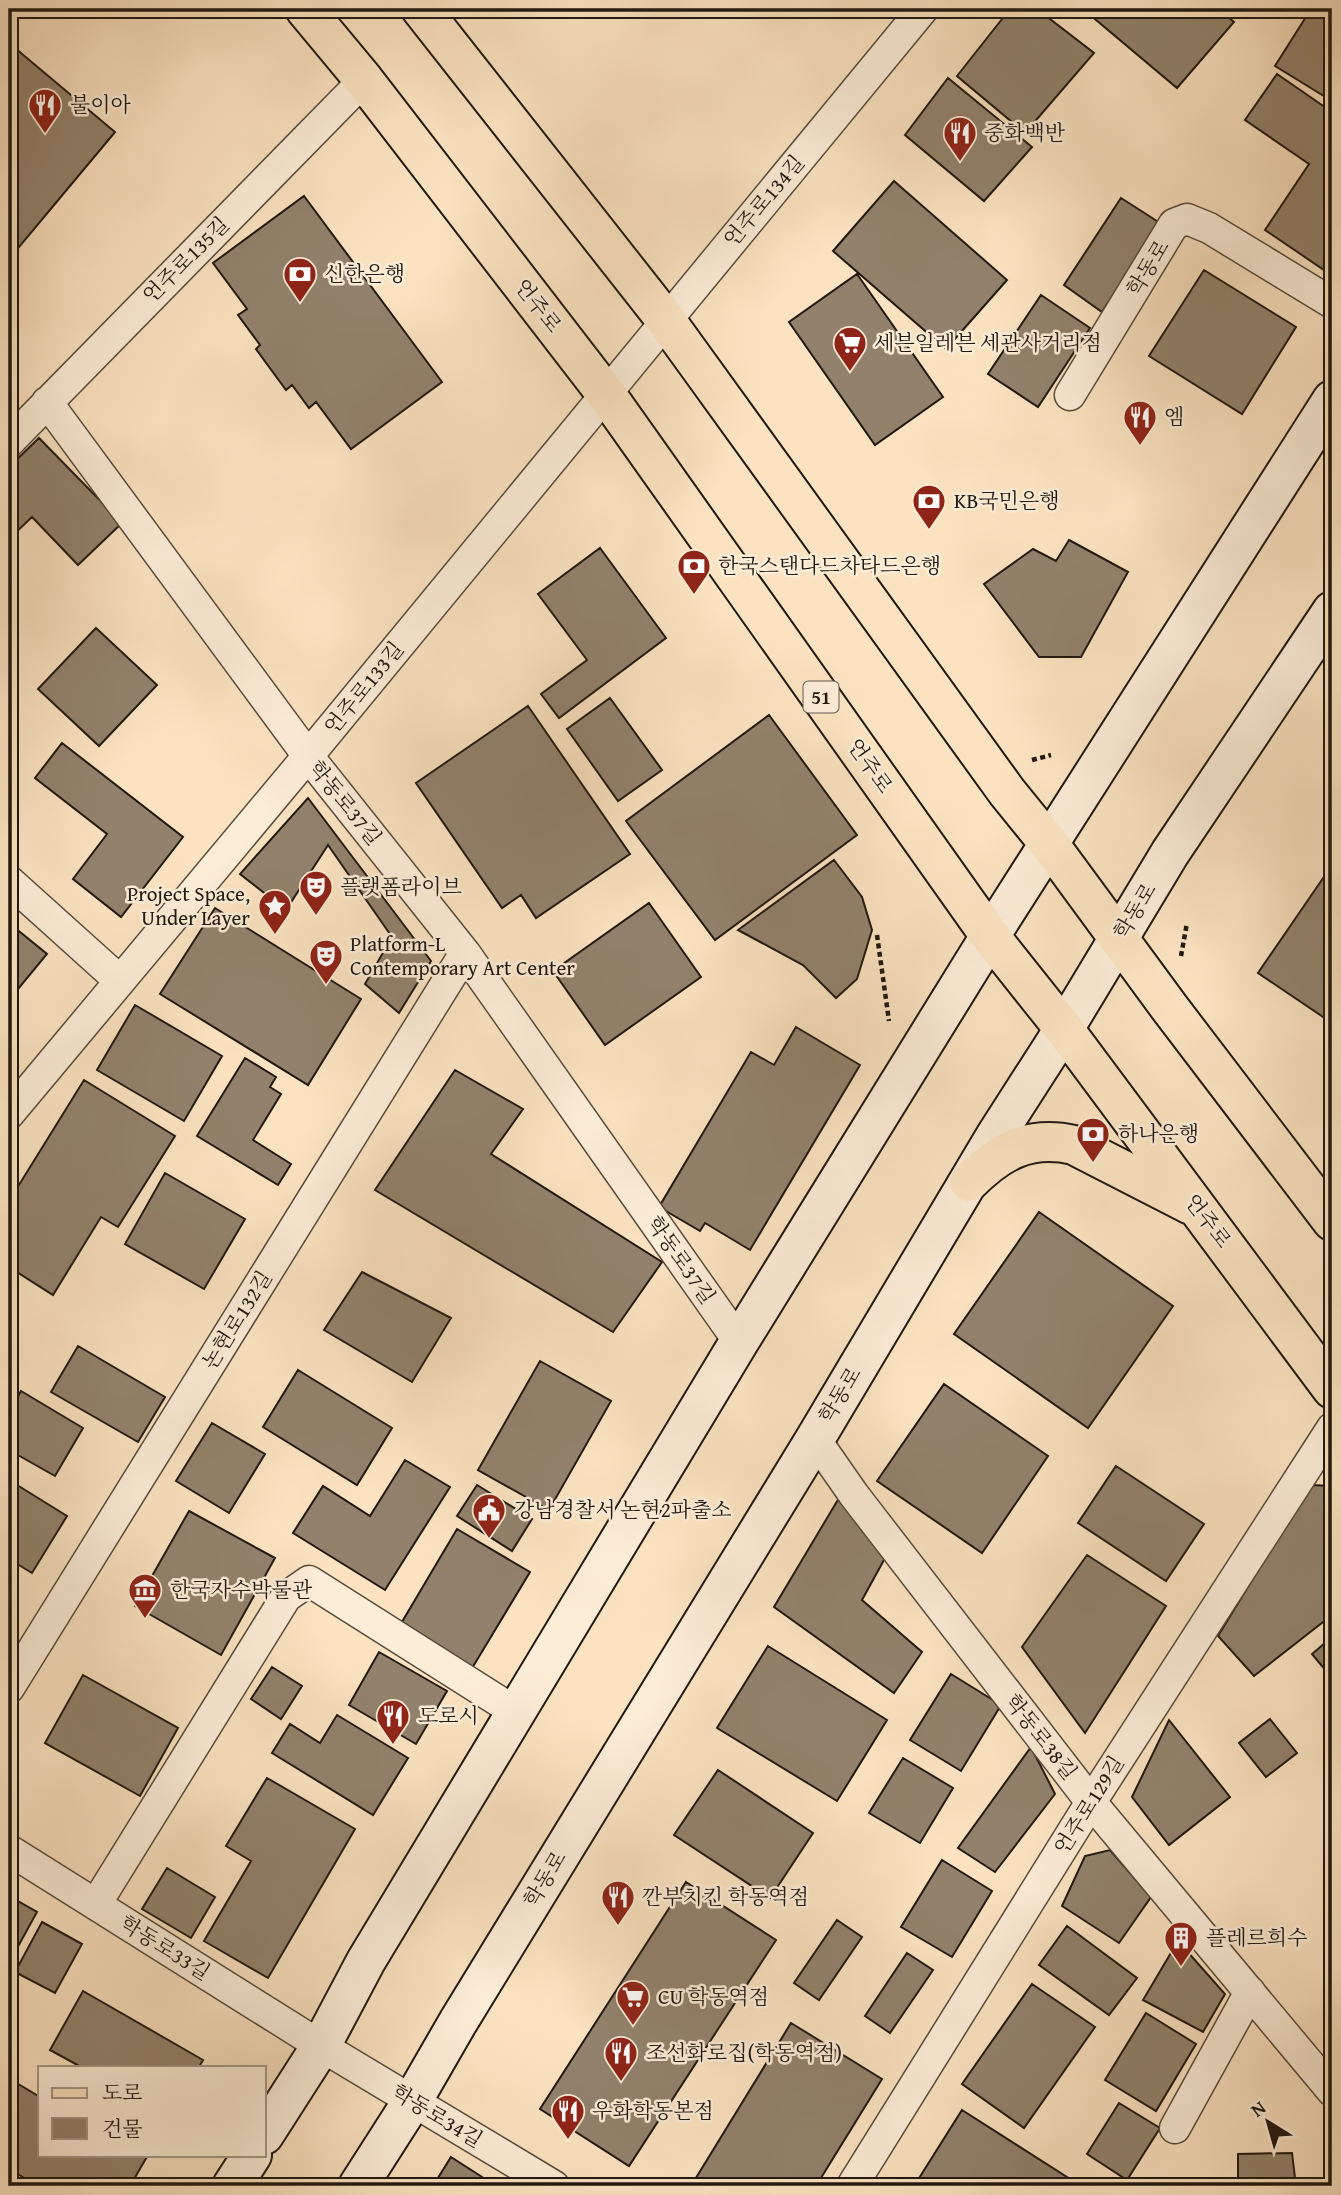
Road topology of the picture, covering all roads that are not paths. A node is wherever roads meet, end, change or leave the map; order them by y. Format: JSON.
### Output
{"nodes":[{"id":1,"x":305,"y":9,"type":"edge"},
{"id":2,"x":422,"y":9,"type":"edge"},
{"id":3,"x":923,"y":9,"type":"edge"},
{"id":4,"x":364,"y":80,"type":"junction"},
{"id":5,"x":1332,"y":303,"type":"edge"},
{"id":6,"x":666,"y":320,"type":"junction"},
{"id":7,"x":606,"y":394,"type":"junction"},
{"id":8,"x":1070,"y":395,"type":"dead end"},
{"id":9,"x":1332,"y":400,"type":"edge"},
{"id":10,"x":47,"y":402,"type":"junction"},
{"id":11,"x":9,"y":442,"type":"edge"},
{"id":12,"x":1332,"y":611,"type":"edge"},
{"id":13,"x":308,"y":756,"type":"junction"},
{"id":14,"x":1050,"y":845,"type":"junction"},
{"id":15,"x":9,"y":881,"type":"edge"},
{"id":16,"x":990,"y":936,"type":"junction"},
{"id":17,"x":1119,"y":939,"type":"junction"},
{"id":18,"x":465,"y":953,"type":"junction"},
{"id":19,"x":119,"y":980,"type":"junction"},
{"id":20,"x":1064,"y":1029,"type":"junction"},
{"id":21,"x":9,"y":1114,"type":"edge"},
{"id":22,"x":968,"y":1182,"type":"junction"},
{"id":23,"x":1198,"y":1209,"type":"junction"},
{"id":24,"x":1332,"y":1221,"type":"edge"},
{"id":25,"x":739,"y":1342,"type":"junction"},
{"id":26,"x":1332,"y":1390,"type":"edge"},
{"id":27,"x":1332,"y":1428,"type":"edge"},
{"id":28,"x":815,"y":1438,"type":"junction"},
{"id":29,"x":9,"y":1688,"type":"edge"},
{"id":30,"x":516,"y":1712,"type":"junction"},
{"id":31,"x":1091,"y":1802,"type":"junction"},
{"id":32,"x":9,"y":1850,"type":"edge"},
{"id":33,"x":96,"y":1904,"type":"junction"},
{"id":34,"x":1250,"y":1992,"type":"junction"},
{"id":35,"x":321,"y":2046,"type":"junction"},
{"id":36,"x":1332,"y":2091,"type":"edge"},
{"id":37,"x":413,"y":2100,"type":"junction"},
{"id":38,"x":1175,"y":2128,"type":"dead end"},
{"id":39,"x":266,"y":2132,"type":"edge"},
{"id":40,"x":251,"y":2156,"type":"edge"},
{"id":41,"x":232,"y":2186,"type":"edge"},
{"id":42,"x":358,"y":2186,"type":"edge"},
{"id":43,"x":554,"y":2186,"type":"edge"},
{"id":44,"x":852,"y":2186,"type":"edge"}],
"edges":[{"from":1,"to":4,"type":"main road","name":"언주로","number":"51"},
{"from":2,"to":6,"type":"main road"},
{"from":3,"to":6,"type":"street","name":"언주로134길"},
{"from":4,"to":7,"type":"main road","name":"언주로","number":"51"},
{"from":4,"to":10,"type":"street","name":"언주로135길"},
{"from":5,"to":8,"type":"street","name":"학동로"},
{"from":6,"to":7,"type":"street","name":"언주로134길"},
{"from":6,"to":14,"type":"main road"},
{"from":7,"to":13,"type":"street","name":"언주로133길"},
{"from":7,"to":16,"type":"main road","name":"언주로","number":"51"},
{"from":9,"to":14,"type":"main road"},
{"from":10,"to":11,"type":"street","name":"언주로135길"},
{"from":10,"to":13,"type":"street","name":"학동로37길"},
{"from":12,"to":17,"type":"main road","name":"학동로"},
{"from":13,"to":18,"type":"street","name":"학동로37길"},
{"from":13,"to":19,"type":"street","name":"언주로133길"},
{"from":14,"to":16,"type":"main road"},
{"from":14,"to":17,"type":"main road"},
{"from":15,"to":19,"type":"street"},
{"from":16,"to":20,"type":"main road","name":"언주로","number":"51"},
{"from":16,"to":25,"type":"main road"},
{"from":17,"to":20,"type":"main road","name":"학동로"},
{"from":17,"to":24,"type":"main road"},
{"from":18,"to":25,"type":"street","name":"학동로37길"},
{"from":18,"to":29,"type":"street","name":"논현로132길"},
{"from":19,"to":21,"type":"street","name":"언주로133길"},
{"from":20,"to":22,"type":"main road","name":"학동로"},
{"from":20,"to":23,"type":"main road","name":"언주로","number":"51"},
{"from":22,"to":23,"type":"main road"},
{"from":22,"to":28,"type":"main road","name":"학동로"},
{"from":23,"to":26,"type":"main road","name":"언주로","number":"51"},
{"from":25,"to":30,"type":"main road"},
{"from":27,"to":31,"type":"street","name":"언주로129길"},
{"from":28,"to":31,"type":"street","name":"학동로38길"},
{"from":28,"to":37,"type":"main road","name":"학동로"},
{"from":30,"to":33,"type":"street"},
{"from":30,"to":35,"type":"main road"},
{"from":31,"to":34,"type":"street","name":"학동로38길"},
{"from":31,"to":44,"type":"street","name":"언주로129길"},
{"from":32,"to":33,"type":"street","name":"학동로33길"},
{"from":33,"to":35,"type":"street","name":"학동로33길"},
{"from":34,"to":36,"type":"street","name":"학동로38길"},
{"from":34,"to":38,"type":"street"},
{"from":35,"to":37,"type":"street","name":"학동로34길"},
{"from":35,"to":39,"type":"main road"},
{"from":37,"to":42,"type":"main road","name":"학동로"},
{"from":37,"to":43,"type":"street","name":"학동로34길"},
{"from":40,"to":41,"type":"main road"}]}
